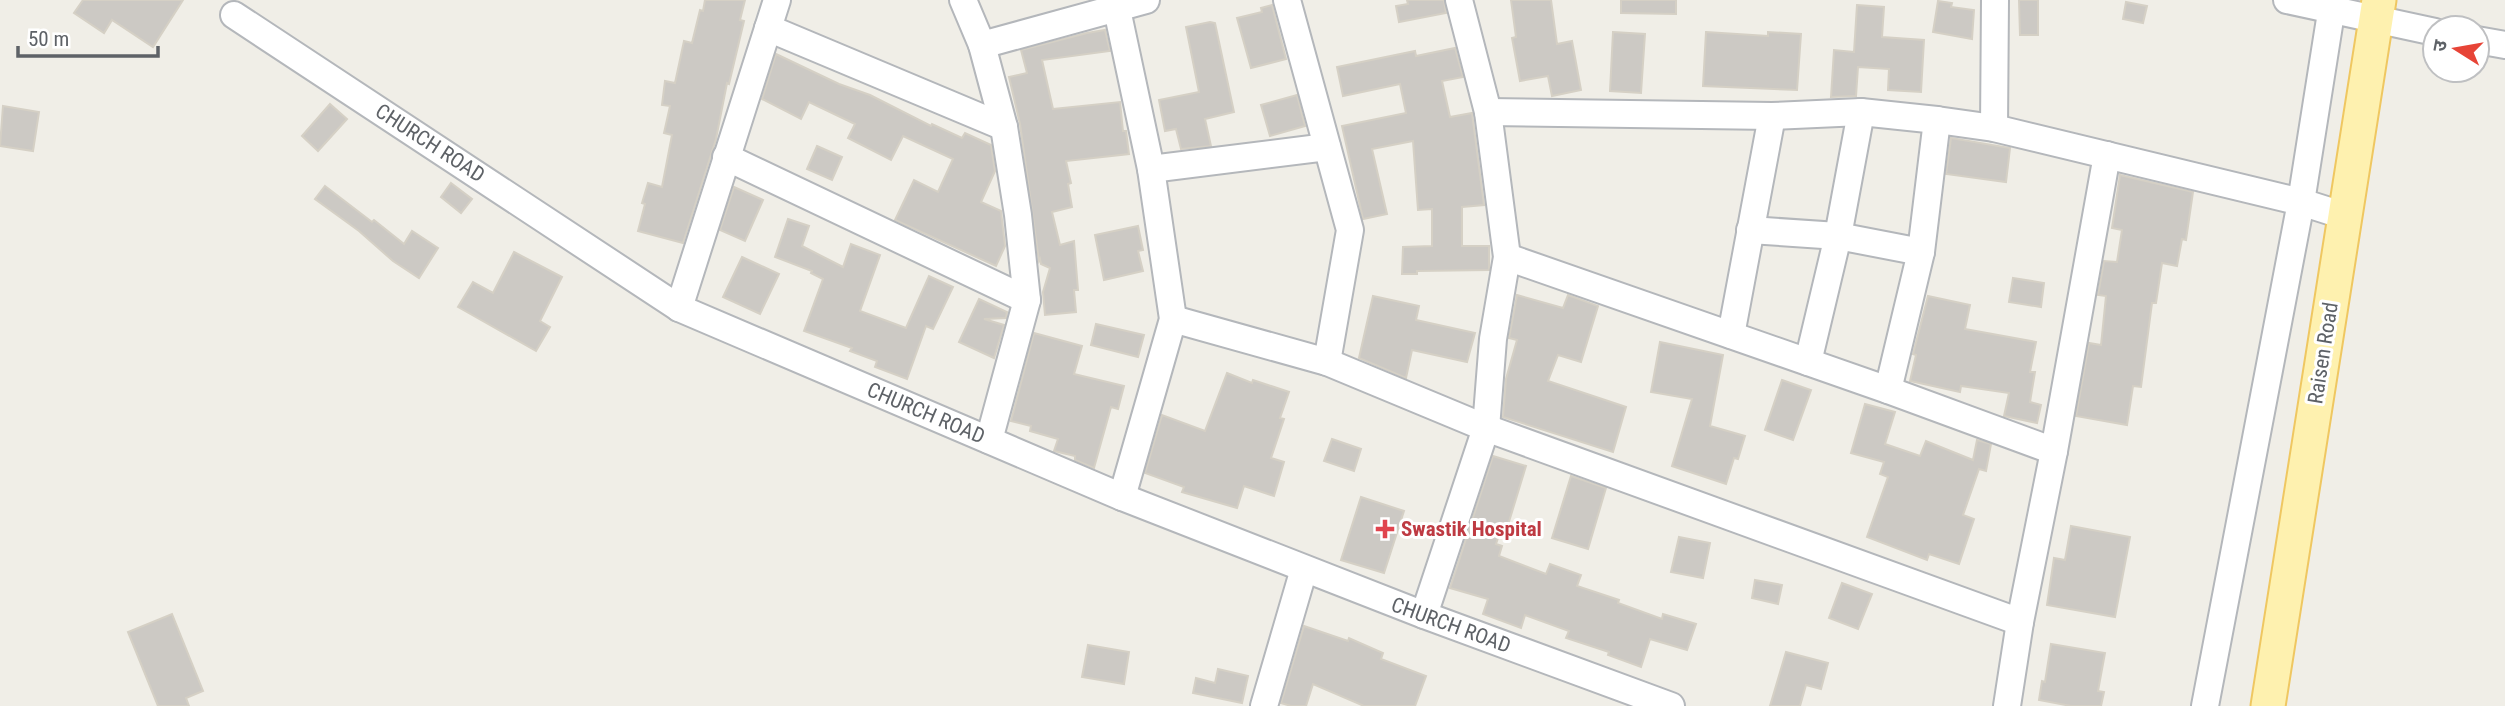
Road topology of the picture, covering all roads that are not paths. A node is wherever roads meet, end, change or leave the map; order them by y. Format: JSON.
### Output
{"nodes":[{"id":1,"x":777,"y":0,"type":"edge"},
{"id":2,"x":962,"y":0,"type":"edge"},
{"id":3,"x":1146,"y":0,"type":"edge"},
{"id":4,"x":1287,"y":0,"type":"edge"},
{"id":5,"x":1459,"y":0,"type":"edge"},
{"id":6,"x":1995,"y":0,"type":"edge"},
{"id":7,"x":2287,"y":0,"type":"edge"},
{"id":8,"x":1116,"y":3,"type":"edge"},
{"id":9,"x":2333,"y":5,"type":"edge"},
{"id":10,"x":2389,"y":11,"type":"edge"},
{"id":11,"x":234,"y":15,"type":"dead end"},
{"id":12,"x":2421,"y":26,"type":"edge"},
{"id":13,"x":768,"y":29,"type":"junction"},
{"id":14,"x":982,"y":45,"type":"junction"},
{"id":15,"x":1488,"y":112,"type":"junction"},
{"id":16,"x":1861,"y":112,"type":"junction"},
{"id":17,"x":1772,"y":116,"type":"junction"},
{"id":18,"x":1937,"y":120,"type":"junction"},
{"id":19,"x":1004,"y":127,"type":"junction"},
{"id":20,"x":1994,"y":128,"type":"junction"},
{"id":21,"x":1327,"y":147,"type":"junction"},
{"id":22,"x":2107,"y":155,"type":"junction"},
{"id":23,"x":726,"y":157,"type":"junction"},
{"id":24,"x":1151,"y":169,"type":"junction"},
{"id":25,"x":2301,"y":202,"type":"junction"},
{"id":26,"x":2345,"y":216,"type":"junction"},
{"id":27,"x":1750,"y":230,"type":"junction"},
{"id":28,"x":1838,"y":236,"type":"junction"},
{"id":29,"x":1920,"y":252,"type":"junction"},
{"id":30,"x":1507,"y":257,"type":"junction"},
{"id":31,"x":1027,"y":300,"type":"junction"},
{"id":32,"x":679,"y":308,"type":"junction"},
{"id":33,"x":1173,"y":319,"type":"junction"},
{"id":34,"x":1731,"y":335,"type":"junction"},
{"id":35,"x":1327,"y":362,"type":"junction"},
{"id":36,"x":1808,"y":362,"type":"junction"},
{"id":37,"x":1888,"y":390,"type":"junction"},
{"id":38,"x":1486,"y":428,"type":"junction"},
{"id":39,"x":989,"y":440,"type":"junction"},
{"id":40,"x":2054,"y":451,"type":"junction"},
{"id":41,"x":1122,"y":497,"type":"junction"},
{"id":42,"x":1304,"y":569,"type":"junction"},
{"id":43,"x":1423,"y":615,"type":"junction"},
{"id":44,"x":2020,"y":622,"type":"junction"},
{"id":45,"x":1663,"y":705,"type":"edge"},
{"id":46,"x":1264,"y":706,"type":"edge"},
{"id":47,"x":2007,"y":706,"type":"edge"},
{"id":48,"x":2205,"y":706,"type":"edge"},
{"id":49,"x":2268,"y":706,"type":"edge"},
{"id":50,"x":2291,"y":706,"type":"edge"}],
"edges":[{"from":1,"to":13,"type":"street"},
{"from":2,"to":14,"type":"street"},
{"from":3,"to":8,"type":"street"},
{"from":4,"to":21,"type":"street"},
{"from":5,"to":15,"type":"street"},
{"from":6,"to":20,"type":"street"},
{"from":7,"to":9,"type":"street"},
{"from":8,"to":14,"type":"street"},
{"from":8,"to":24,"type":"street"},
{"from":9,"to":10,"type":"street"},
{"from":9,"to":25,"type":"street"},
{"from":10,"to":12,"type":"street"},
{"from":10,"to":26,"type":"main road","name":"Raisen Road"},
{"from":10,"to":50,"type":"main road","name":"Raisen Road"},
{"from":11,"to":32,"type":"street","name":"CHURCH ROAD"},
{"from":13,"to":19,"type":"street"},
{"from":13,"to":23,"type":"street"},
{"from":14,"to":19,"type":"street"},
{"from":15,"to":17,"type":"street"},
{"from":15,"to":30,"type":"street"},
{"from":16,"to":17,"type":"street"},
{"from":16,"to":18,"type":"street"},
{"from":16,"to":28,"type":"street"},
{"from":17,"to":27,"type":"street"},
{"from":18,"to":20,"type":"street"},
{"from":18,"to":29,"type":"street"},
{"from":19,"to":31,"type":"street"},
{"from":20,"to":22,"type":"street"},
{"from":21,"to":24,"type":"street"},
{"from":21,"to":35,"type":"street"},
{"from":22,"to":25,"type":"street"},
{"from":22,"to":40,"type":"street"},
{"from":23,"to":31,"type":"street"},
{"from":23,"to":32,"type":"street"},
{"from":24,"to":33,"type":"street"},
{"from":25,"to":26,"type":"street"},
{"from":25,"to":48,"type":"street"},
{"from":26,"to":49,"type":"main road","name":"Raisen Road"},
{"from":27,"to":28,"type":"street"},
{"from":27,"to":34,"type":"street"},
{"from":28,"to":29,"type":"street"},
{"from":28,"to":36,"type":"street"},
{"from":29,"to":37,"type":"street"},
{"from":30,"to":34,"type":"street"},
{"from":30,"to":38,"type":"street"},
{"from":31,"to":39,"type":"street"},
{"from":32,"to":39,"type":"street","name":"CHURCH ROAD"},
{"from":33,"to":35,"type":"street"},
{"from":33,"to":41,"type":"street"},
{"from":34,"to":36,"type":"street"},
{"from":35,"to":38,"type":"street"},
{"from":36,"to":37,"type":"street"},
{"from":37,"to":40,"type":"street"},
{"from":38,"to":43,"type":"street"},
{"from":38,"to":44,"type":"street"},
{"from":39,"to":41,"type":"street","name":"CHURCH ROAD"},
{"from":40,"to":44,"type":"street"},
{"from":41,"to":42,"type":"street","name":"CHURCH ROAD"},
{"from":42,"to":43,"type":"street","name":"CHURCH ROAD"},
{"from":42,"to":46,"type":"street"},
{"from":43,"to":45,"type":"street","name":"CHURCH ROAD"},
{"from":44,"to":47,"type":"street"}]}
